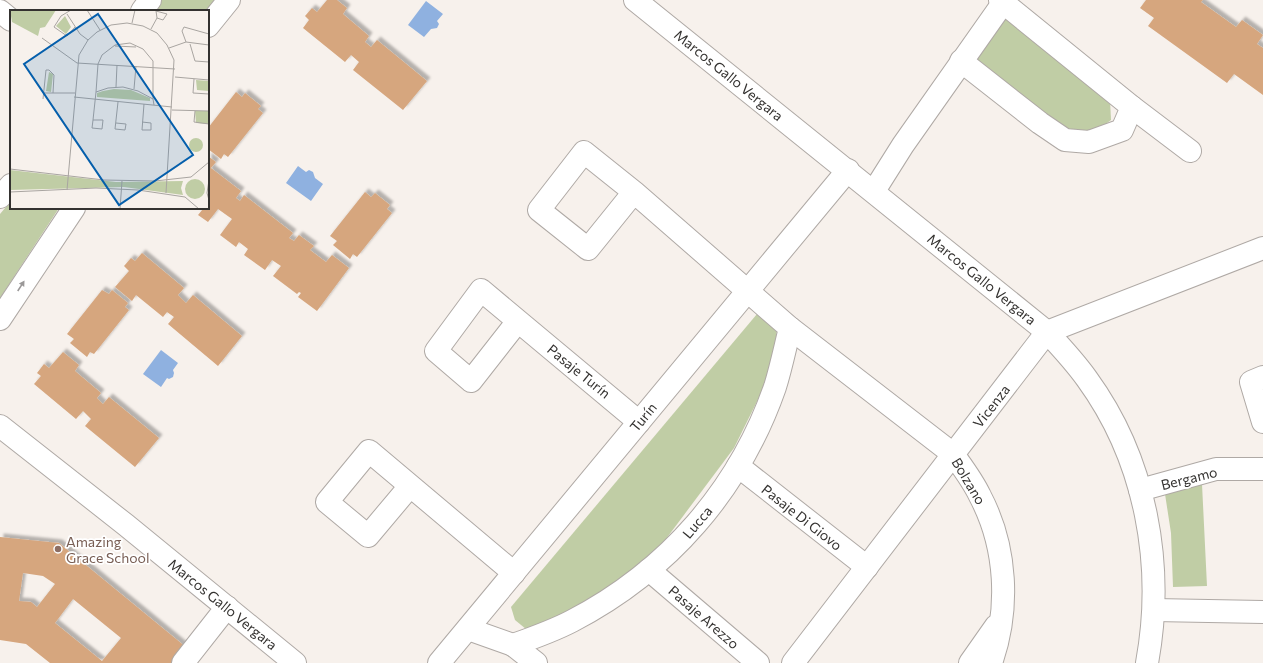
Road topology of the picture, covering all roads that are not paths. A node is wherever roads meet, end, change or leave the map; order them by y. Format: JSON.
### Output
{"nodes":[{"id":1,"x":150,"y":0,"type":"edge"},
{"id":2,"x":229,"y":0,"type":"edge"},
{"id":3,"x":635,"y":0,"type":"edge"},
{"id":4,"x":1002,"y":1,"type":"edge"},
{"id":5,"x":143,"y":10,"type":"edge"},
{"id":6,"x":0,"y":11,"type":"edge"},
{"id":7,"x":10,"y":19,"type":"edge"},
{"id":8,"x":209,"y":25,"type":"edge"},
{"id":9,"x":961,"y":61,"type":"junction"},
{"id":10,"x":1132,"y":107,"type":"junction"},
{"id":11,"x":1190,"y":151,"type":"dead end"},
{"id":12,"x":848,"y":170,"type":"junction"},
{"id":13,"x":10,"y":186,"type":"edge"},
{"id":14,"x":874,"y":191,"type":"junction"},
{"id":15,"x":634,"y":192,"type":"dead end"},
{"id":16,"x":0,"y":198,"type":"edge"},
{"id":17,"x":73,"y":209,"type":"edge"},
{"id":18,"x":1263,"y":248,"type":"edge"},
{"id":19,"x":748,"y":291,"type":"junction"},
{"id":20,"x":0,"y":319,"type":"edge"},
{"id":21,"x":518,"y":321,"type":"dead end"},
{"id":22,"x":790,"y":328,"type":"junction"},
{"id":23,"x":1047,"y":332,"type":"junction"},
{"id":24,"x":1263,"y":377,"type":"edge"},
{"id":25,"x":639,"y":422,"type":"junction"},
{"id":26,"x":1263,"y":422,"type":"edge"},
{"id":27,"x":0,"y":426,"type":"edge"},
{"id":28,"x":953,"y":454,"type":"junction"},
{"id":29,"x":738,"y":466,"type":"junction"},
{"id":30,"x":1263,"y":469,"type":"edge"},
{"id":31,"x":410,"y":486,"type":"dead end"},
{"id":32,"x":1140,"y":490,"type":"junction"},
{"id":33,"x":867,"y":567,"type":"junction"},
{"id":34,"x":650,"y":570,"type":"junction"},
{"id":35,"x":514,"y":573,"type":"junction"},
{"id":36,"x":227,"y":608,"type":"junction"},
{"id":37,"x":1154,"y":610,"type":"junction"},
{"id":38,"x":1263,"y":612,"type":"edge"},
{"id":39,"x":1002,"y":619,"type":"junction"},
{"id":40,"x":468,"y":628,"type":"junction"},
{"id":41,"x":513,"y":645,"type":"junction"},
{"id":42,"x":183,"y":663,"type":"edge"},
{"id":43,"x":295,"y":663,"type":"edge"},
{"id":44,"x":439,"y":663,"type":"edge"},
{"id":45,"x":536,"y":663,"type":"edge"},
{"id":46,"x":758,"y":663,"type":"edge"},
{"id":47,"x":793,"y":663,"type":"edge"},
{"id":48,"x":970,"y":663,"type":"edge"},
{"id":49,"x":991,"y":663,"type":"edge"},
{"id":50,"x":1147,"y":663,"type":"edge"}],
"edges":[{"from":1,"to":5,"type":"street"},
{"from":2,"to":8,"type":"street"},
{"from":3,"to":12,"type":"street","name":"Marcos Gallo Vergara"},
{"from":4,"to":9,"type":"street"},
{"from":4,"to":10,"type":"street"},
{"from":6,"to":7,"type":"street"},
{"from":9,"to":10,"type":"street"},
{"from":9,"to":14,"type":"street"},
{"from":10,"to":11,"type":"street"},
{"from":12,"to":14,"type":"street","name":"Marcos Gallo Vergara"},
{"from":12,"to":19,"type":"street","name":"Turín"},
{"from":13,"to":16,"type":"street"},
{"from":14,"to":23,"type":"street","name":"Marcos Gallo Vergara"},
{"from":15,"to":19,"type":"street"},
{"from":20,"to":17,"type":"street","one_way":true},
{"from":18,"to":23,"type":"street"},
{"from":19,"to":22,"type":"street"},
{"from":19,"to":25,"type":"street","name":"Turín"},
{"from":21,"to":25,"type":"street","name":"Pasaje Turín"},
{"from":22,"to":28,"type":"street","name":"Bolzano"},
{"from":22,"to":29,"type":"street","name":"Lucca"},
{"from":23,"to":28,"type":"street","name":"Vicenza"},
{"from":23,"to":32,"type":"street","name":"Marcos Gallo Vergara"},
{"from":24,"to":26,"type":"street"},
{"from":25,"to":35,"type":"street","name":"Turín"},
{"from":27,"to":36,"type":"street","name":"Marcos Gallo Vergara"},
{"from":28,"to":33,"type":"street","name":"Vicenza"},
{"from":28,"to":39,"type":"street","name":"Bolzano"},
{"from":29,"to":33,"type":"street","name":"Pasaje Di Giovo"},
{"from":29,"to":34,"type":"street","name":"Lucca"},
{"from":30,"to":32,"type":"street","name":"Bergamo"},
{"from":31,"to":35,"type":"street"},
{"from":32,"to":37,"type":"street","name":"Marcos Gallo Vergara"},
{"from":33,"to":47,"type":"street","name":"Vicenza"},
{"from":34,"to":41,"type":"street","name":"Lucca"},
{"from":34,"to":46,"type":"street","name":"Pasaje Arezzo"},
{"from":35,"to":40,"type":"street","name":"Turín"},
{"from":36,"to":42,"type":"street"},
{"from":36,"to":43,"type":"street","name":"Marcos Gallo Vergara"},
{"from":37,"to":38,"type":"street"},
{"from":37,"to":50,"type":"street","name":"Marcos Gallo Vergara"},
{"from":39,"to":48,"type":"street"},
{"from":39,"to":49,"type":"street","name":"Bolzano"},
{"from":40,"to":41,"type":"street"},
{"from":40,"to":44,"type":"street","name":"Turín"},
{"from":41,"to":45,"type":"street"}]}
